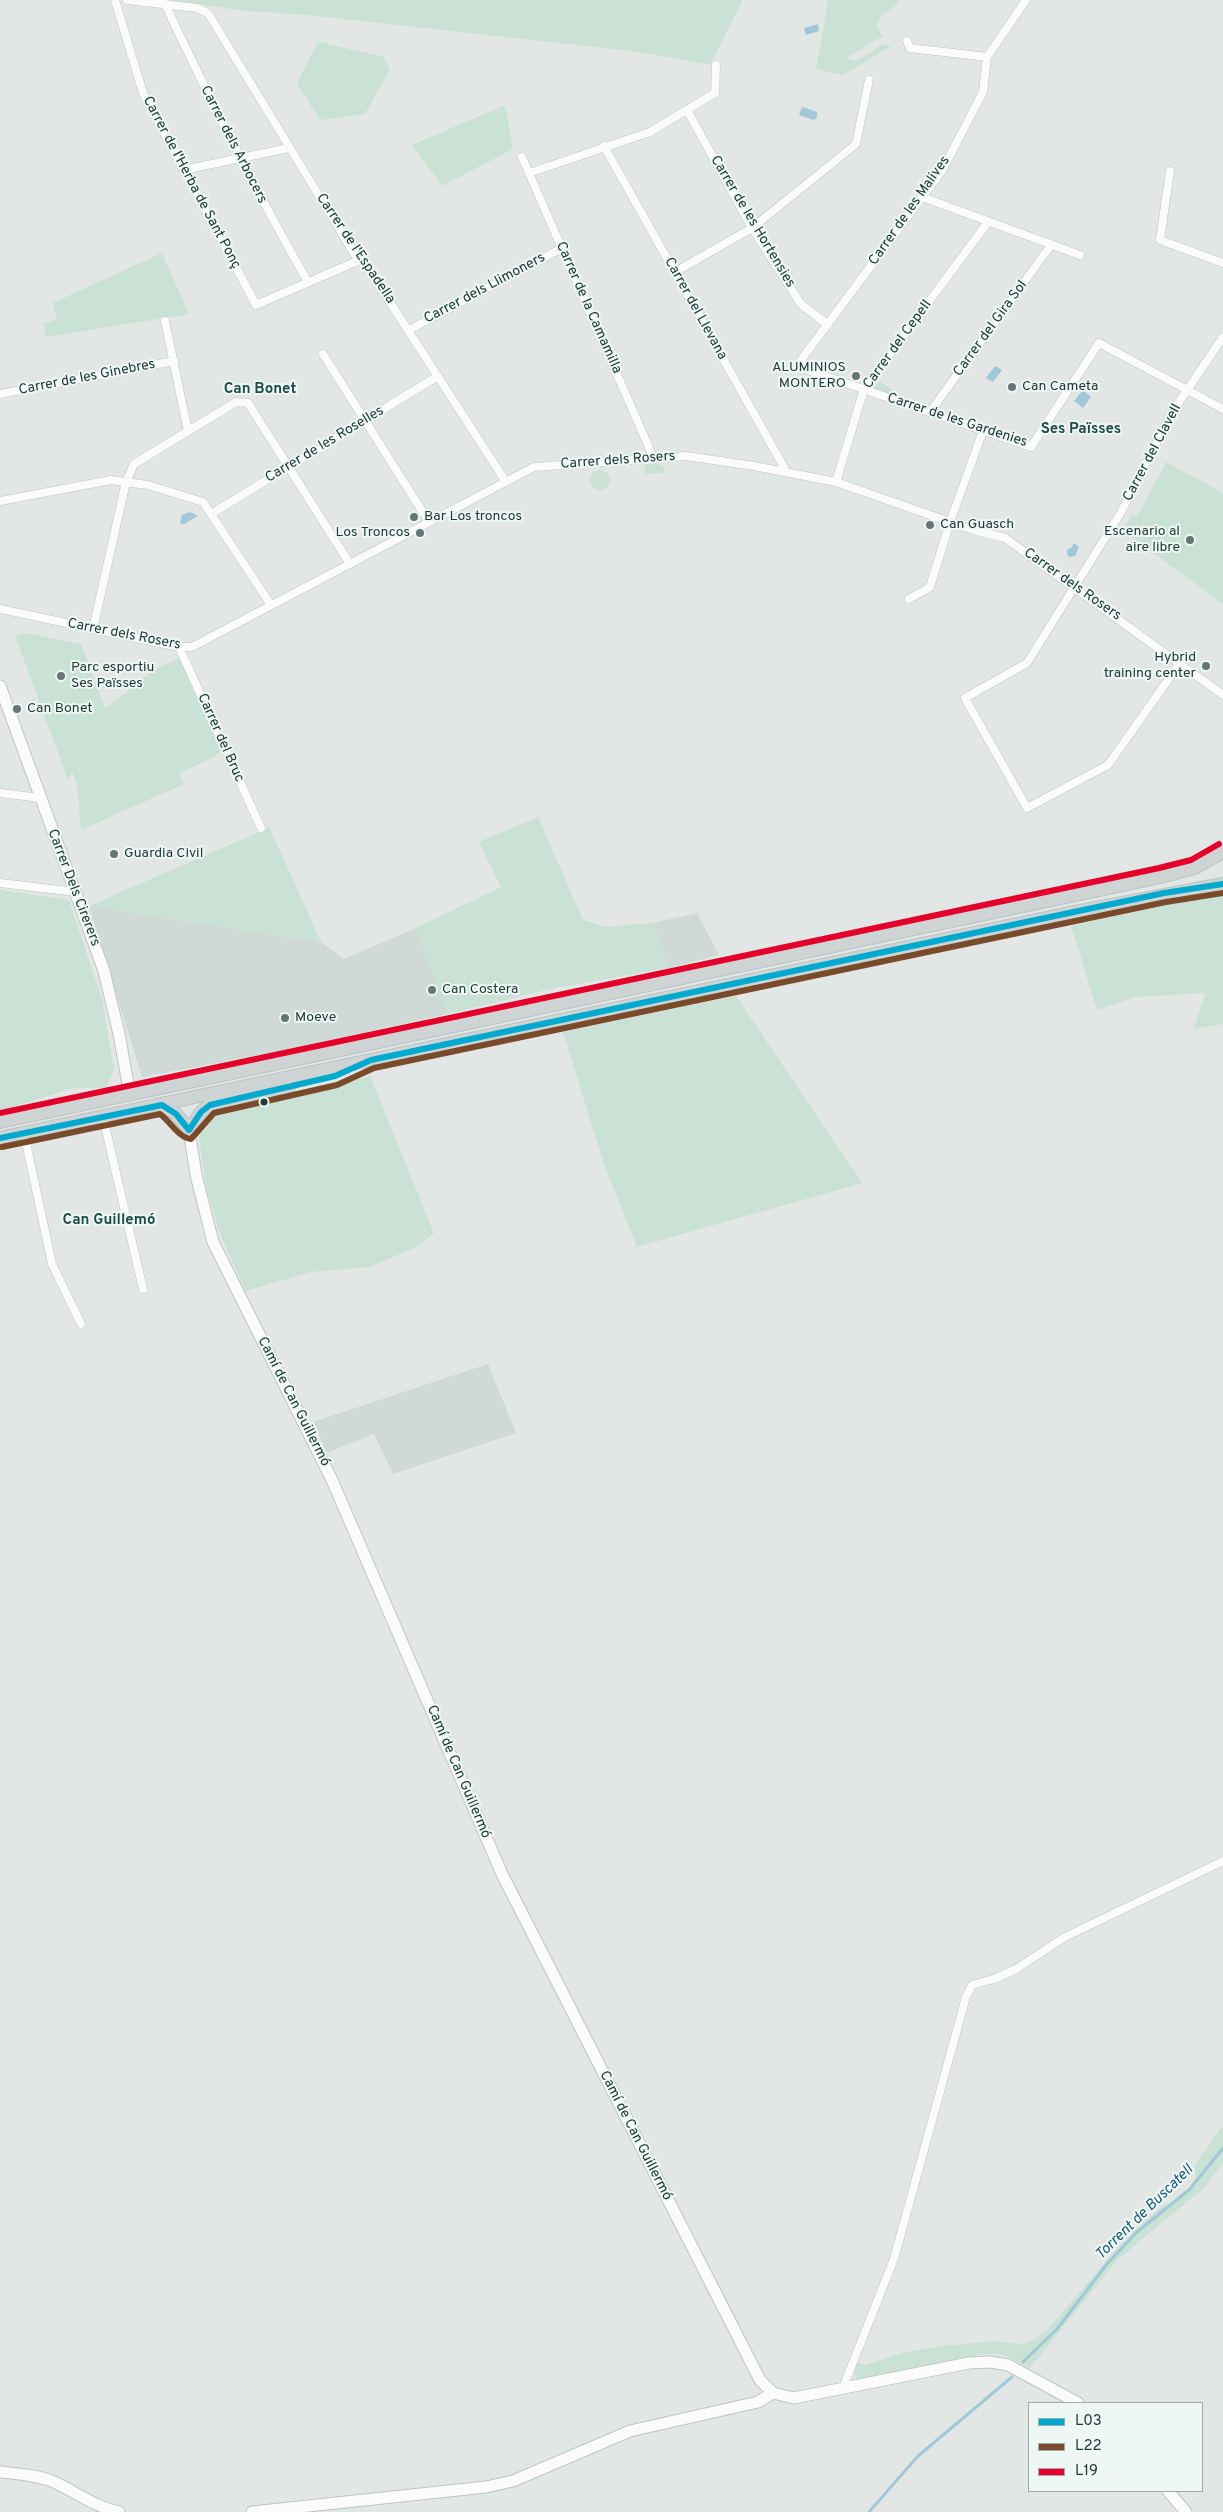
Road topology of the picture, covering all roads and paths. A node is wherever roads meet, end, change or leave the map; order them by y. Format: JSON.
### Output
{"nodes":[{"id":1,"x":115,"y":0,"type":"edge"},
{"id":2,"x":128,"y":0,"type":"edge"},
{"id":3,"x":1026,"y":0,"type":"edge"},
{"id":4,"x":165,"y":4,"type":"junction"},
{"id":5,"x":907,"y":41,"type":"dead end"},
{"id":6,"x":987,"y":57,"type":"junction"},
{"id":7,"x":716,"y":65,"type":"dead end"},
{"id":8,"x":869,"y":80,"type":"dead end"},
{"id":9,"x":687,"y":110,"type":"junction"},
{"id":10,"x":604,"y":146,"type":"junction"},
{"id":11,"x":289,"y":148,"type":"junction"},
{"id":12,"x":522,"y":157,"type":"dead end"},
{"id":13,"x":239,"y":158,"type":"junction"},
{"id":14,"x":183,"y":170,"type":"junction"},
{"id":15,"x":1170,"y":171,"type":"dead end"},
{"id":16,"x":529,"y":174,"type":"junction"},
{"id":17,"x":922,"y":197,"type":"junction"},
{"id":18,"x":988,"y":222,"type":"junction"},
{"id":19,"x":752,"y":228,"type":"junction"},
{"id":20,"x":1051,"y":245,"type":"junction"},
{"id":21,"x":562,"y":248,"type":"junction"},
{"id":22,"x":1080,"y":256,"type":"dead end"},
{"id":23,"x":362,"y":259,"type":"junction"},
{"id":24,"x":1223,"y":263,"type":"edge"},
{"id":25,"x":675,"y":272,"type":"junction"},
{"id":26,"x":308,"y":282,"type":"junction"},
{"id":27,"x":165,"y":321,"type":"dead end"},
{"id":28,"x":828,"y":325,"type":"junction"},
{"id":29,"x":409,"y":330,"type":"junction"},
{"id":30,"x":1223,"y":337,"type":"edge"},
{"id":31,"x":323,"y":354,"type":"dead end"},
{"id":32,"x":801,"y":360,"type":"joint"},
{"id":33,"x":174,"y":361,"type":"junction"},
{"id":34,"x":438,"y":376,"type":"junction"},
{"id":35,"x":864,"y":390,"type":"junction"},
{"id":36,"x":1188,"y":390,"type":"junction"},
{"id":37,"x":0,"y":394,"type":"edge"},
{"id":38,"x":1223,"y":409,"type":"edge"},
{"id":39,"x":930,"y":412,"type":"junction"},
{"id":40,"x":365,"y":421,"type":"junction"},
{"id":41,"x":188,"y":431,"type":"junction"},
{"id":42,"x":983,"y":431,"type":"junction"},
{"id":43,"x":654,"y":459,"type":"junction"},
{"id":44,"x":288,"y":467,"type":"junction"},
{"id":45,"x":786,"y":472,"type":"junction"},
{"id":46,"x":126,"y":482,"type":"junction"},
{"id":47,"x":506,"y":482,"type":"junction"},
{"id":48,"x":836,"y":482,"type":"junction"},
{"id":49,"x":0,"y":501,"type":"edge"},
{"id":50,"x":211,"y":514,"type":"junction"},
{"id":51,"x":429,"y":522,"type":"junction"},
{"id":52,"x":950,"y":522,"type":"junction"},
{"id":53,"x":350,"y":564,"type":"junction"},
{"id":54,"x":1076,"y":587,"type":"junction"},
{"id":55,"x":909,"y":599,"type":"dead end"},
{"id":56,"x":271,"y":606,"type":"junction"},
{"id":57,"x":0,"y":609,"type":"edge"},
{"id":58,"x":93,"y":629,"type":"junction"},
{"id":59,"x":179,"y":647,"type":"junction"},
{"id":60,"x":1180,"y":663,"type":"junction"},
{"id":61,"x":0,"y":686,"type":"edge"},
{"id":62,"x":1223,"y":695,"type":"edge"},
{"id":63,"x":2,"y":699,"type":"edge"},
{"id":64,"x":0,"y":793,"type":"edge"},
{"id":65,"x":40,"y":798,"type":"junction"},
{"id":66,"x":261,"y":828,"type":"dead end"},
{"id":67,"x":1223,"y":852,"type":"edge"},
{"id":68,"x":0,"y":883,"type":"edge"},
{"id":69,"x":1223,"y":884,"type":"edge"},
{"id":70,"x":76,"y":892,"type":"junction"},
{"id":71,"x":370,"y":1060,"type":"junction"},
{"id":72,"x":130,"y":1095,"type":"junction"},
{"id":73,"x":162,"y":1105,"type":"junction"},
{"id":74,"x":103,"y":1117,"type":"junction"},
{"id":75,"x":0,"y":1122,"type":"edge"},
{"id":76,"x":188,"y":1130,"type":"junction"},
{"id":77,"x":24,"y":1133,"type":"junction"},
{"id":78,"x":0,"y":1138,"type":"edge"},
{"id":79,"x":143,"y":1289,"type":"dead end"},
{"id":80,"x":81,"y":1324,"type":"dead end"},
{"id":81,"x":1223,"y":1862,"type":"edge"},
{"id":82,"x":842,"y":2390,"type":"junction"},
{"id":83,"x":773,"y":2393,"type":"junction"},
{"id":84,"x":1076,"y":2402,"type":"edge"},
{"id":85,"x":0,"y":2472,"type":"edge"},
{"id":86,"x":1169,"y":2492,"type":"edge"},
{"id":87,"x":119,"y":2512,"type":"edge"},
{"id":88,"x":252,"y":2512,"type":"edge"},
{"id":89,"x":1186,"y":2512,"type":"edge"}],
"edges":[{"from":1,"to":14,"type":"street","name":"Carrer de l'Herba de Sant Ponç"},
{"from":2,"to":4,"type":"street"},
{"from":3,"to":6,"type":"street","name":"Carrer de les Malives"},
{"from":4,"to":11,"type":"street","name":"Carrer de l'Espadella"},
{"from":4,"to":13,"type":"street","name":"Carrer dels Arbocers"},
{"from":5,"to":6,"type":"street"},
{"from":6,"to":17,"type":"street","name":"Carrer de les Malives"},
{"from":7,"to":9,"type":"street"},
{"from":8,"to":19,"type":"street"},
{"from":9,"to":10,"type":"street"},
{"from":9,"to":19,"type":"street","name":"Carrer de les Hortensies"},
{"from":10,"to":16,"type":"street"},
{"from":10,"to":25,"type":"street","name":"Carrer del Llevana"},
{"from":11,"to":13,"type":"street"},
{"from":11,"to":23,"type":"street","name":"Carrer de l'Espadella"},
{"from":12,"to":16,"type":"street","name":"Carrer de la Camamilla"},
{"from":13,"to":14,"type":"street"},
{"from":13,"to":26,"type":"street","name":"Carrer dels Arbocers"},
{"from":14,"to":26,"type":"street","name":"Carrer de l'Herba de Sant Ponç"},
{"from":15,"to":24,"type":"street"},
{"from":16,"to":21,"type":"street","name":"Carrer de la Camamilla"},
{"from":17,"to":18,"type":"street"},
{"from":17,"to":28,"type":"street","name":"Carrer de les Malives"},
{"from":18,"to":20,"type":"street"},
{"from":18,"to":35,"type":"street","name":"Carrer del Cepell"},
{"from":19,"to":25,"type":"street"},
{"from":19,"to":28,"type":"street","name":"Carrer de les Hortensies"},
{"from":20,"to":22,"type":"street"},
{"from":20,"to":39,"type":"street","name":"Carrer del Gira Sol"},
{"from":21,"to":29,"type":"street","name":"Carrer dels Llimoners"},
{"from":21,"to":43,"type":"street","name":"Carrer de la Camamilla"},
{"from":23,"to":26,"type":"street"},
{"from":23,"to":29,"type":"street","name":"Carrer de l'Espadella"},
{"from":25,"to":45,"type":"street","name":"Carrer del Llevana"},
{"from":27,"to":33,"type":"street"},
{"from":28,"to":32,"type":"street","name":"Carrer de les Malives"},
{"from":29,"to":34,"type":"street","name":"Carrer de l'Espadella"},
{"from":30,"to":36,"type":"street","name":"Carrer del Clavell"},
{"from":31,"to":40,"type":"street"},
{"from":32,"to":35,"type":"street","name":"Carrer de les Gardenies"},
{"from":33,"to":37,"type":"street","name":"Carrer de les Ginebres"},
{"from":33,"to":41,"type":"street"},
{"from":34,"to":40,"type":"street","name":"Carrer de les Roselles"},
{"from":34,"to":47,"type":"street","name":"Carrer de l'Espadella"},
{"from":35,"to":39,"type":"street","name":"Carrer de les Gardenies"},
{"from":35,"to":48,"type":"street","name":"Carrer del Cepell"},
{"from":36,"to":38,"type":"street"},
{"from":36,"to":42,"type":"street","name":"Carrer de les Gardenies"},
{"from":36,"to":54,"type":"street","name":"Carrer del Clavell"},
{"from":39,"to":42,"type":"street","name":"Carrer de les Gardenies"},
{"from":40,"to":44,"type":"street","name":"Carrer de les Roselles"},
{"from":40,"to":51,"type":"street"},
{"from":41,"to":44,"type":"street"},
{"from":41,"to":46,"type":"street"},
{"from":42,"to":52,"type":"street"},
{"from":43,"to":45,"type":"street","name":"Carrer dels Rosers"},
{"from":43,"to":47,"type":"street","name":"Carrer dels Rosers"},
{"from":44,"to":50,"type":"street","name":"Carrer de les Roselles"},
{"from":44,"to":53,"type":"street"},
{"from":45,"to":48,"type":"street","name":"Carrer dels Rosers"},
{"from":46,"to":49,"type":"street"},
{"from":46,"to":50,"type":"street"},
{"from":46,"to":58,"type":"street"},
{"from":47,"to":51,"type":"street","name":"Carrer dels Rosers"},
{"from":48,"to":52,"type":"street","name":"Carrer dels Rosers"},
{"from":50,"to":56,"type":"street"},
{"from":51,"to":53,"type":"street","name":"Carrer dels Rosers"},
{"from":52,"to":54,"type":"street","name":"Carrer dels Rosers"},
{"from":52,"to":55,"type":"street"},
{"from":53,"to":56,"type":"street","name":"Carrer dels Rosers"},
{"from":54,"to":60,"type":"street","name":"Carrer dels Rosers"},
{"from":54,"to":60,"type":"street","name":"Carrer del Clavell"},
{"from":56,"to":59,"type":"street","name":"Carrer dels Rosers"},
{"from":57,"to":58,"type":"street","name":"Carrer dels Rosers"},
{"from":58,"to":59,"type":"street","name":"Carrer dels Rosers"},
{"from":59,"to":66,"type":"street","name":"Carrer del Bruc"},
{"from":60,"to":62,"type":"street","name":"Carrer dels Rosers"},
{"from":61,"to":63,"type":"street","name":"Carrer Dels Cirerers"},
{"from":63,"to":65,"type":"street","name":"Carrer Dels Cirerers"},
{"from":64,"to":65,"type":"street"},
{"from":65,"to":70,"type":"street","name":"Carrer Dels Cirerers"},
{"from":67,"to":72,"type":"main road"},
{"from":68,"to":70,"type":"street"},
{"from":69,"to":71,"type":"main road"},
{"from":70,"to":72,"type":"street","name":"Carrer Dels Cirerers"},
{"from":71,"to":73,"type":"main road"},
{"from":71,"to":76,"type":"main road"},
{"from":72,"to":75,"type":"main road"},
{"from":73,"to":74,"type":"main road"},
{"from":73,"to":76,"type":"main road"},
{"from":74,"to":77,"type":"main road"},
{"from":74,"to":79,"type":"street"},
{"from":76,"to":83,"type":"street","name":"Camí de Can Guillermó"},
{"from":77,"to":78,"type":"main road"},
{"from":77,"to":80,"type":"street"},
{"from":81,"to":82,"type":"street"},
{"from":82,"to":83,"type":"street"},
{"from":82,"to":84,"type":"street"},
{"from":83,"to":88,"type":"street"},
{"from":85,"to":87,"type":"street"},
{"from":86,"to":89,"type":"street"}]}
